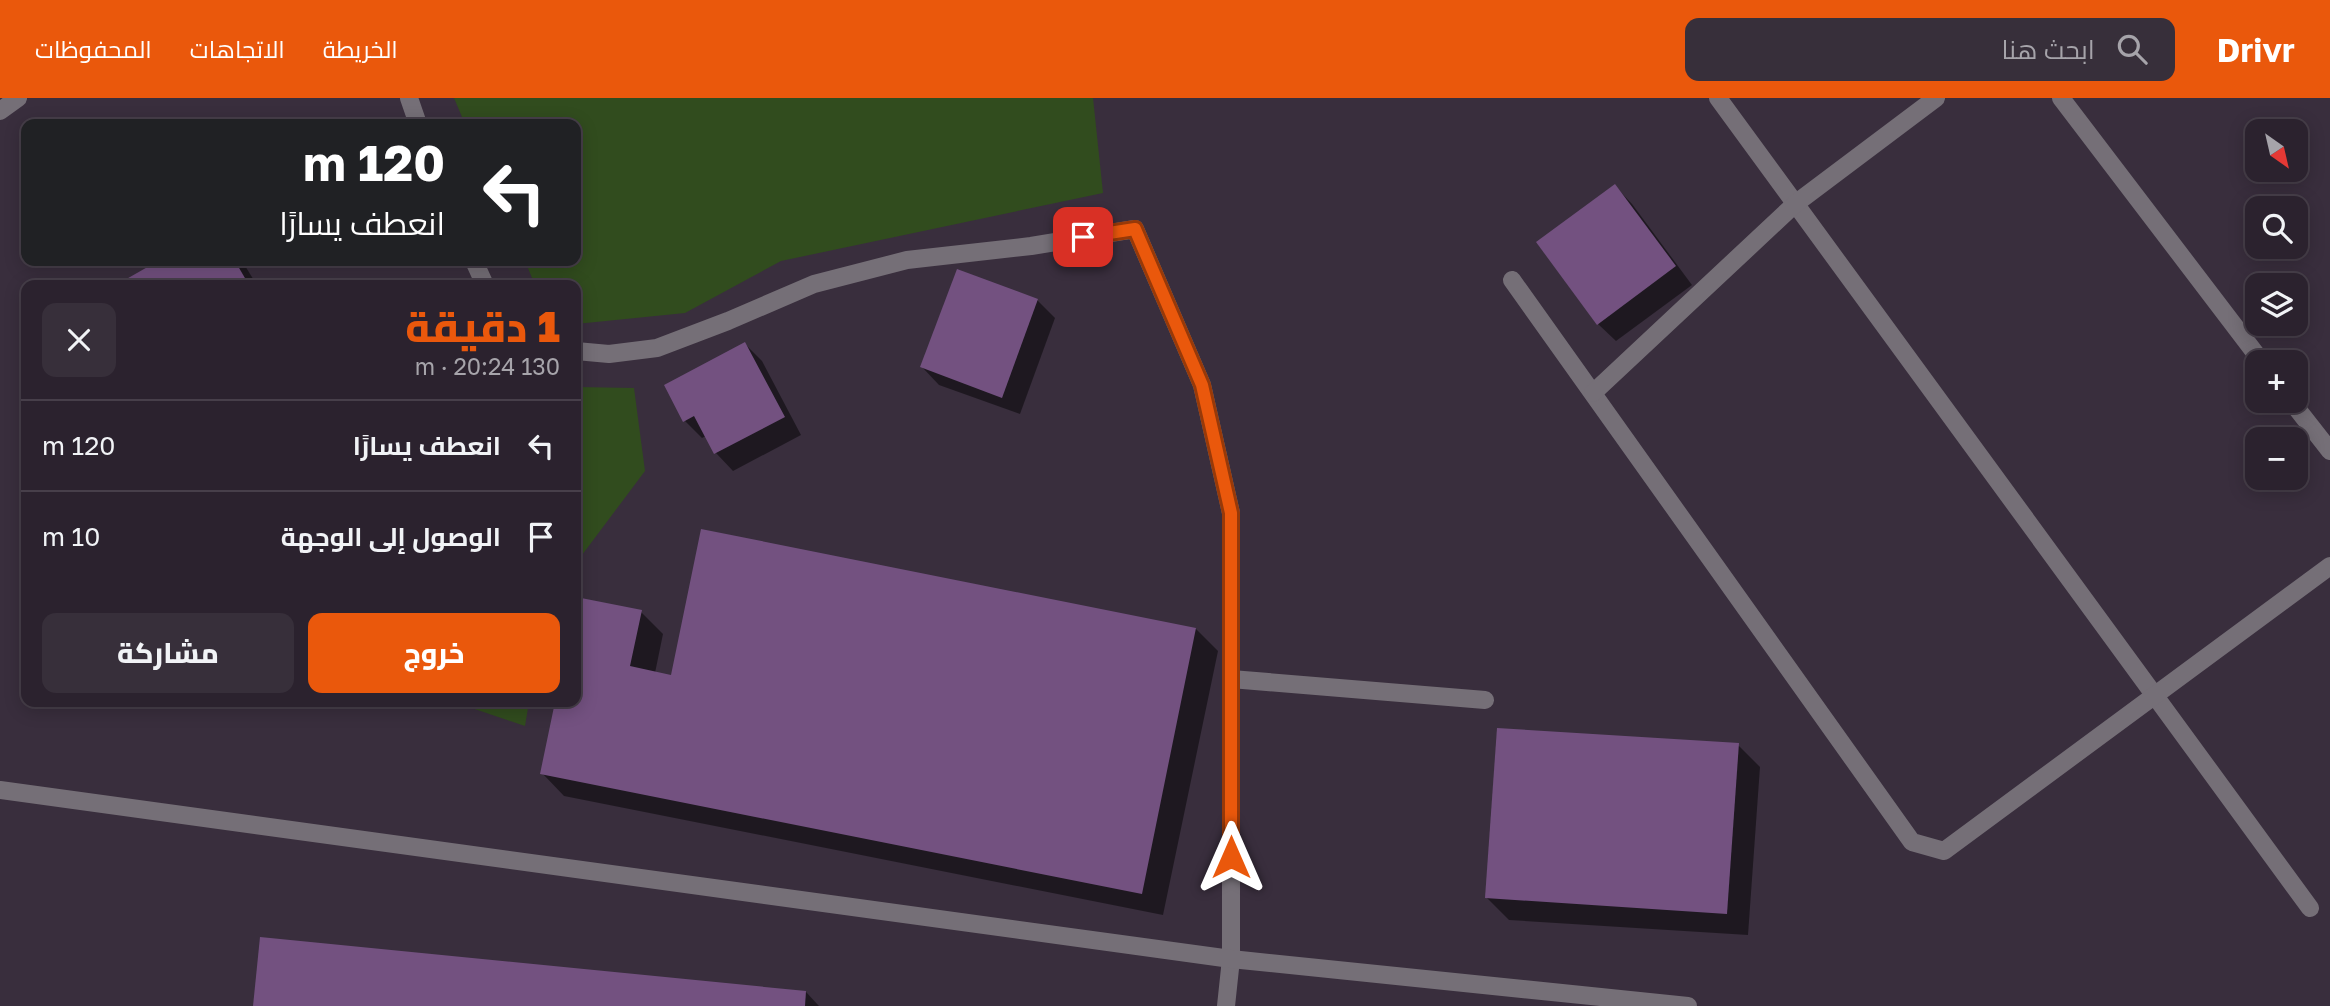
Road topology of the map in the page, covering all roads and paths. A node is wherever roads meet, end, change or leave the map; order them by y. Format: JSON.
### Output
{"nodes":[{"id":1,"x":18,"y":98,"type":"edge"},
{"id":2,"x":409,"y":98,"type":"edge"},
{"id":3,"x":1717,"y":98,"type":"edge"},
{"id":4,"x":1936,"y":98,"type":"edge"},
{"id":5,"x":2061,"y":98,"type":"edge"},
{"id":6,"x":0,"y":111,"type":"edge"},
{"id":7,"x":416,"y":119,"type":"edge"},
{"id":8,"x":1794,"y":204,"type":"junction"},
{"id":9,"x":1512,"y":280,"type":"dead end"},
{"id":10,"x":2253,"y":350,"type":"edge"},
{"id":11,"x":581,"y":351,"type":"edge"},
{"id":12,"x":1592,"y":393,"type":"junction"},
{"id":13,"x":2300,"y":413,"type":"edge"},
{"id":14,"x":2330,"y":451,"type":"edge"},
{"id":15,"x":2330,"y":566,"type":"edge"},
{"id":16,"x":1231,"y":679,"type":"junction"},
{"id":17,"x":2155,"y":695,"type":"junction"},
{"id":18,"x":1485,"y":700,"type":"dead end"},
{"id":19,"x":0,"y":790,"type":"edge"},
{"id":20,"x":2310,"y":908,"type":"dead end"},
{"id":21,"x":1231,"y":959,"type":"junction"},
{"id":22,"x":1226,"y":1006,"type":"edge"},
{"id":23,"x":1688,"y":1006,"type":"edge"}],
"edges":[{"from":1,"to":6,"type":"street"},
{"from":2,"to":7,"type":"street"},
{"from":3,"to":8,"type":"street"},
{"from":4,"to":8,"type":"street"},
{"from":5,"to":10,"type":"street"},
{"from":8,"to":12,"type":"street"},
{"from":8,"to":17,"type":"street"},
{"from":9,"to":12,"type":"street"},
{"from":11,"to":16,"type":"street"},
{"from":12,"to":17,"type":"street"},
{"from":13,"to":14,"type":"street"},
{"from":15,"to":17,"type":"street"},
{"from":16,"to":18,"type":"street"},
{"from":16,"to":21,"type":"street"},
{"from":17,"to":20,"type":"street"},
{"from":19,"to":21,"type":"street"},
{"from":21,"to":22,"type":"street"},
{"from":21,"to":23,"type":"street"}]}
